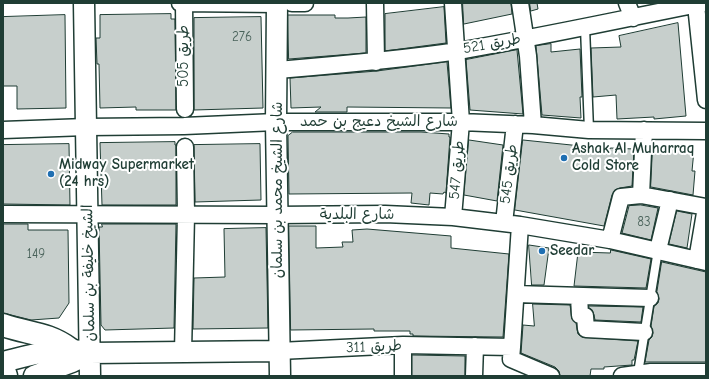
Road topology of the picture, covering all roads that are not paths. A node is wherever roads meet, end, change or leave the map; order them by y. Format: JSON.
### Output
{"nodes":[{"id":1,"x":84,"y":3,"type":"edge"},
{"id":2,"x":180,"y":3,"type":"edge"},
{"id":3,"x":184,"y":3,"type":"edge"},
{"id":4,"x":282,"y":3,"type":"edge"},
{"id":5,"x":305,"y":3,"type":"edge"},
{"id":6,"x":375,"y":3,"type":"edge"},
{"id":7,"x":453,"y":3,"type":"edge"},
{"id":8,"x":520,"y":3,"type":"edge"},
{"id":9,"x":700,"y":4,"type":"edge"},
{"id":10,"x":630,"y":10,"type":"edge"},
{"id":11,"x":585,"y":27,"type":"junction"},
{"id":12,"x":526,"y":38,"type":"junction"},
{"id":13,"x":457,"y":51,"type":"junction"},
{"id":14,"x":376,"y":62,"type":"junction"},
{"id":15,"x":277,"y":70,"type":"junction"},
{"id":16,"x":706,"y":100,"type":"edge"},
{"id":17,"x":184,"y":109,"type":"dead end"},
{"id":18,"x":276,"y":122,"type":"junction"},
{"id":19,"x":461,"y":122,"type":"junction"},
{"id":20,"x":515,"y":124,"type":"junction"},
{"id":21,"x":533,"y":125,"type":"junction"},
{"id":22,"x":86,"y":127,"type":"junction"},
{"id":23,"x":3,"y":130,"type":"edge"},
{"id":24,"x":589,"y":130,"type":"junction"},
{"id":25,"x":644,"y":130,"type":"junction"},
{"id":26,"x":706,"y":131,"type":"edge"},
{"id":27,"x":185,"y":147,"type":"dead end"},
{"id":28,"x":641,"y":196,"type":"junction"},
{"id":29,"x":670,"y":200,"type":"junction"},
{"id":30,"x":706,"y":207,"type":"edge"},
{"id":31,"x":3,"y":214,"type":"edge"},
{"id":32,"x":88,"y":215,"type":"junction"},
{"id":33,"x":186,"y":215,"type":"junction"},
{"id":34,"x":277,"y":215,"type":"junction"},
{"id":35,"x":453,"y":217,"type":"junction"},
{"id":36,"x":504,"y":223,"type":"junction"},
{"id":37,"x":520,"y":225,"type":"junction"},
{"id":38,"x":610,"y":240,"type":"junction"},
{"id":39,"x":658,"y":250,"type":"junction"},
{"id":40,"x":701,"y":261,"type":"edge"},
{"id":41,"x":516,"y":294,"type":"junction"},
{"id":42,"x":579,"y":296,"type":"junction"},
{"id":43,"x":650,"y":298,"type":"junction"},
{"id":44,"x":3,"y":325,"type":"edge"},
{"id":45,"x":644,"y":332,"type":"junction"},
{"id":46,"x":403,"y":345,"type":"junction"},
{"id":47,"x":475,"y":346,"type":"junction"},
{"id":48,"x":512,"y":348,"type":"junction"},
{"id":49,"x":80,"y":351,"type":"junction"},
{"id":50,"x":279,"y":351,"type":"junction"},
{"id":51,"x":183,"y":352,"type":"junction"},
{"id":52,"x":3,"y":362,"type":"edge"},
{"id":53,"x":3,"y":367,"type":"edge"},
{"id":54,"x":706,"y":372,"type":"edge"},
{"id":55,"x":638,"y":373,"type":"junction"},
{"id":56,"x":689,"y":374,"type":"edge"},
{"id":57,"x":6,"y":376,"type":"edge"},
{"id":58,"x":34,"y":376,"type":"edge"},
{"id":59,"x":90,"y":376,"type":"edge"},
{"id":60,"x":280,"y":376,"type":"edge"},
{"id":61,"x":403,"y":376,"type":"edge"},
{"id":62,"x":474,"y":376,"type":"edge"},
{"id":63,"x":551,"y":376,"type":"edge"},
{"id":64,"x":622,"y":376,"type":"edge"}],
"edges":[{"from":1,"to":22,"type":"street","name":"الشيخ خليفة بن سلمان"},
{"from":2,"to":3,"type":"street"},
{"from":3,"to":4,"type":"street"},
{"from":3,"to":17,"type":"street","name":"طريق 505"},
{"from":4,"to":5,"type":"street"},
{"from":4,"to":15,"type":"street","name":"شارع الشيخ محمد بن سلمان"},
{"from":6,"to":14,"type":"street"},
{"from":7,"to":13,"type":"street","name":"طريق 547"},
{"from":8,"to":12,"type":"street"},
{"from":9,"to":10,"type":"street","name":"طريق 521"},
{"from":9,"to":16,"type":"street"},
{"from":10,"to":11,"type":"street","name":"طريق 521"},
{"from":11,"to":12,"type":"street","name":"طريق 521"},
{"from":11,"to":24,"type":"lane"},
{"from":12,"to":13,"type":"street","name":"طريق 521"},
{"from":12,"to":21,"type":"street"},
{"from":13,"to":14,"type":"street","name":"طريق 521"},
{"from":13,"to":19,"type":"street","name":"طريق 547"},
{"from":14,"to":15,"type":"street","name":"طريق 521"},
{"from":15,"to":18,"type":"street","name":"شارع الشيخ محمد بن سلمان"},
{"from":18,"to":19,"type":"street","name":"شارع الشيخ دعيج بن حمد"},
{"from":18,"to":22,"type":"street","name":"شارع الشيخ دعيج بن حمد"},
{"from":18,"to":34,"type":"street","name":"شارع الشيخ محمد بن سلمان"},
{"from":19,"to":20,"type":"street","name":"شارع الشيخ دعيج بن حمد"},
{"from":19,"to":35,"type":"street","name":"طريق 547"},
{"from":20,"to":21,"type":"street","name":"شارع الشيخ دعيج بن حمد"},
{"from":20,"to":36,"type":"street","name":"طريق 545"},
{"from":21,"to":24,"type":"street","name":"شارع الشيخ دعيج بن حمد"},
{"from":22,"to":23,"type":"street","name":"شارع الشيخ دعيج بن حمد"},
{"from":22,"to":32,"type":"street","name":"الشيخ خليفة بن سلمان"},
{"from":24,"to":25,"type":"street","name":"شارع الشيخ دعيج بن حمد"},
{"from":25,"to":26,"type":"street","name":"شارع الشيخ دعيج بن حمد"},
{"from":25,"to":28,"type":"street"},
{"from":27,"to":33,"type":"street"},
{"from":28,"to":29,"type":"street"},
{"from":28,"to":38,"type":"street"},
{"from":29,"to":30,"type":"street"},
{"from":29,"to":39,"type":"street"},
{"from":30,"to":40,"type":"street"},
{"from":31,"to":32,"type":"street","name":"شارع البلدية"},
{"from":32,"to":33,"type":"street","name":"شارع البلدية"},
{"from":32,"to":49,"type":"street","name":"الشيخ خليفة بن سلمان"},
{"from":33,"to":34,"type":"street","name":"شارع البلدية"},
{"from":33,"to":51,"type":"street"},
{"from":34,"to":35,"type":"street","name":"شارع البلدية"},
{"from":34,"to":50,"type":"street","name":"شارع الشيخ محمد بن سلمان"},
{"from":35,"to":36,"type":"street","name":"شارع البلدية"},
{"from":36,"to":37,"type":"street","name":"شارع البلدية"},
{"from":37,"to":38,"type":"street","name":"شارع البلدية"},
{"from":37,"to":41,"type":"street"},
{"from":38,"to":39,"type":"street","name":"شارع البلدية"},
{"from":39,"to":40,"type":"street","name":"شارع البلدية"},
{"from":39,"to":43,"type":"lane"},
{"from":41,"to":42,"type":"street"},
{"from":41,"to":48,"type":"street"},
{"from":42,"to":43,"type":"street"},
{"from":42,"to":45,"type":"street"},
{"from":43,"to":45,"type":"lane"},
{"from":44,"to":49,"type":"main road"},
{"from":45,"to":55,"type":"lane"},
{"from":46,"to":47,"type":"street","name":"طريق 311"},
{"from":46,"to":50,"type":"street","name":"طريق 311"},
{"from":46,"to":61,"type":"street"},
{"from":47,"to":48,"type":"street","name":"طريق 311"},
{"from":47,"to":62,"type":"street"},
{"from":48,"to":63,"type":"street"},
{"from":49,"to":51,"type":"street","name":"طريق 311"},
{"from":49,"to":52,"type":"street","name":"طريق 311"},
{"from":49,"to":58,"type":"street","name":"طريق 311"},
{"from":49,"to":59,"type":"street","name":"الشيخ خليفة بن سلمان"},
{"from":50,"to":51,"type":"street","name":"طريق 311"},
{"from":50,"to":60,"type":"street","name":"شارع الشيخ محمد بن سلمان"},
{"from":53,"to":57,"type":"main road"},
{"from":54,"to":56,"type":"street"},
{"from":55,"to":56,"type":"street"},
{"from":55,"to":64,"type":"street"}]}
